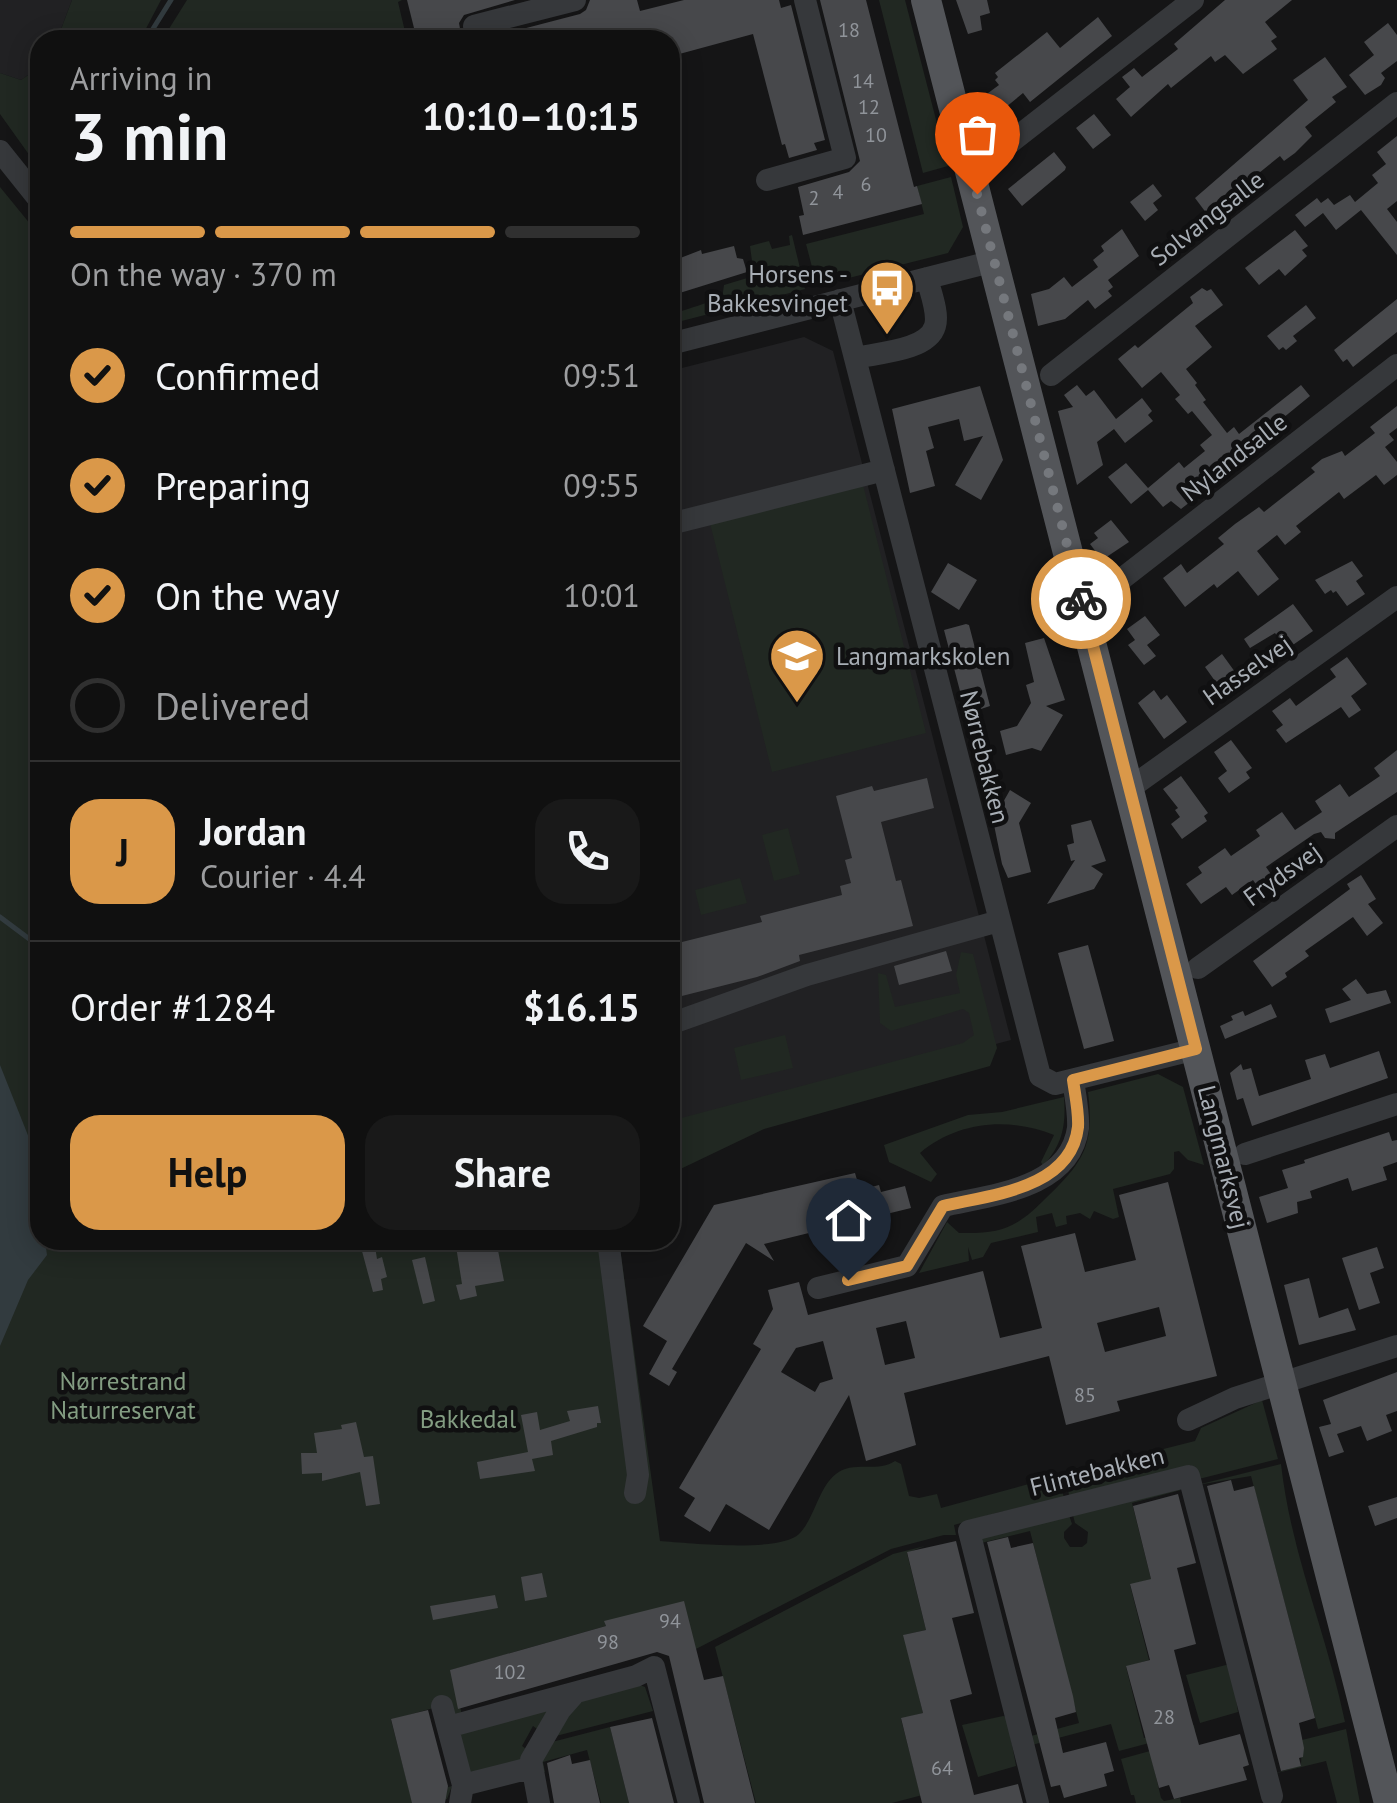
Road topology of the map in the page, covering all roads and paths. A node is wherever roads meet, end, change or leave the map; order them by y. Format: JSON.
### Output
{"nodes":[{"id":1,"x":575,"y":0,"type":"edge"},
{"id":2,"x":805,"y":0,"type":"edge"},
{"id":3,"x":926,"y":0,"type":"edge"},
{"id":4,"x":1193,"y":0,"type":"edge"},
{"id":5,"x":475,"y":30,"type":"edge"},
{"id":6,"x":1396,"y":105,"type":"edge"},
{"id":7,"x":0,"y":151,"type":"edge"},
{"id":8,"x":994,"y":156,"type":"dead end"},
{"id":9,"x":768,"y":180,"type":"dead end"},
{"id":10,"x":30,"y":188,"type":"edge"},
{"id":11,"x":994,"y":260,"type":"junction"},
{"id":12,"x":927,"y":278,"type":"junction"},
{"id":13,"x":840,"y":300,"type":"junction"},
{"id":14,"x":680,"y":341,"type":"edge"},
{"id":15,"x":855,"y":358,"type":"junction"},
{"id":16,"x":1397,"y":365,"type":"edge"},
{"id":17,"x":1051,"y":375,"type":"dead end"},
{"id":18,"x":884,"y":470,"type":"junction"},
{"id":19,"x":680,"y":521,"type":"edge"},
{"id":20,"x":1105,"y":592,"type":"dead end"},
{"id":21,"x":1397,"y":597,"type":"edge"},
{"id":22,"x":1130,"y":788,"type":"junction"},
{"id":23,"x":1397,"y":826,"type":"edge"},
{"id":24,"x":999,"y":921,"type":"junction"},
{"id":25,"x":1198,"y":968,"type":"dead end"},
{"id":26,"x":680,"y":1020,"type":"edge"},
{"id":27,"x":1196,"y":1049,"type":"junction"},
{"id":28,"x":1073,"y":1080,"type":"junction"},
{"id":29,"x":1397,"y":1104,"type":"edge"},
{"id":30,"x":1245,"y":1154,"type":"dead end"},
{"id":31,"x":609,"y":1250,"type":"edge"},
{"id":32,"x":818,"y":1288,"type":"dead end"},
{"id":33,"x":1397,"y":1346,"type":"edge"},
{"id":34,"x":1282,"y":1384,"type":"junction"},
{"id":35,"x":1188,"y":1420,"type":"dead end"},
{"id":36,"x":635,"y":1493,"type":"dead end"},
{"id":37,"x":575,"y":1693,"type":"junction"},
{"id":38,"x":530,"y":1768,"type":"junction"},
{"id":39,"x":461,"y":1794,"type":"edge"},
{"id":40,"x":1272,"y":1796,"type":"dead end"},
{"id":41,"x":539,"y":1803,"type":"edge"},
{"id":42,"x":689,"y":1803,"type":"edge"},
{"id":43,"x":1038,"y":1803,"type":"edge"},
{"id":44,"x":1389,"y":1803,"type":"edge"}],
"edges":[{"from":1,"to":5,"type":"street"},
{"from":2,"to":9,"type":"street"},
{"from":3,"to":11,"type":"main road","name":"Langmarksvej"},
{"from":4,"to":8,"type":"street"},
{"from":6,"to":17,"type":"street","name":"Solvangsalle"},
{"from":7,"to":10,"type":"street"},
{"from":11,"to":12,"type":"street"},
{"from":11,"to":22,"type":"main road","name":"Langmarksvej"},
{"from":12,"to":13,"type":"street"},
{"from":12,"to":15,"type":"street"},
{"from":13,"to":14,"type":"street"},
{"from":13,"to":15,"type":"street","name":"Nørrebakken"},
{"from":15,"to":18,"type":"street","name":"Nørrebakken"},
{"from":16,"to":20,"type":"street","name":"Nylandsalle"},
{"from":18,"to":19,"type":"street"},
{"from":18,"to":24,"type":"street","name":"Nørrebakken"},
{"from":21,"to":22,"type":"street","name":"Hasselvej"},
{"from":22,"to":27,"type":"main road","name":"Langmarksvej"},
{"from":23,"to":25,"type":"street","name":"Frydsvej"},
{"from":24,"to":26,"type":"street"},
{"from":24,"to":28,"type":"street","name":"Nørrebakken"},
{"from":27,"to":28,"type":"street"},
{"from":27,"to":34,"type":"main road","name":"Langmarksvej"},
{"from":28,"to":32,"type":"street"},
{"from":29,"to":30,"type":"street"},
{"from":31,"to":36,"type":"street"},
{"from":33,"to":34,"type":"street"},
{"from":34,"to":35,"type":"street"},
{"from":34,"to":44,"type":"main road","name":"Langmarksvej"},
{"from":37,"to":38,"type":"street"},
{"from":37,"to":39,"type":"street"},
{"from":37,"to":42,"type":"street"},
{"from":38,"to":39,"type":"street"},
{"from":38,"to":41,"type":"street"},
{"from":40,"to":43,"type":"street","name":"Flintebakken"}]}
